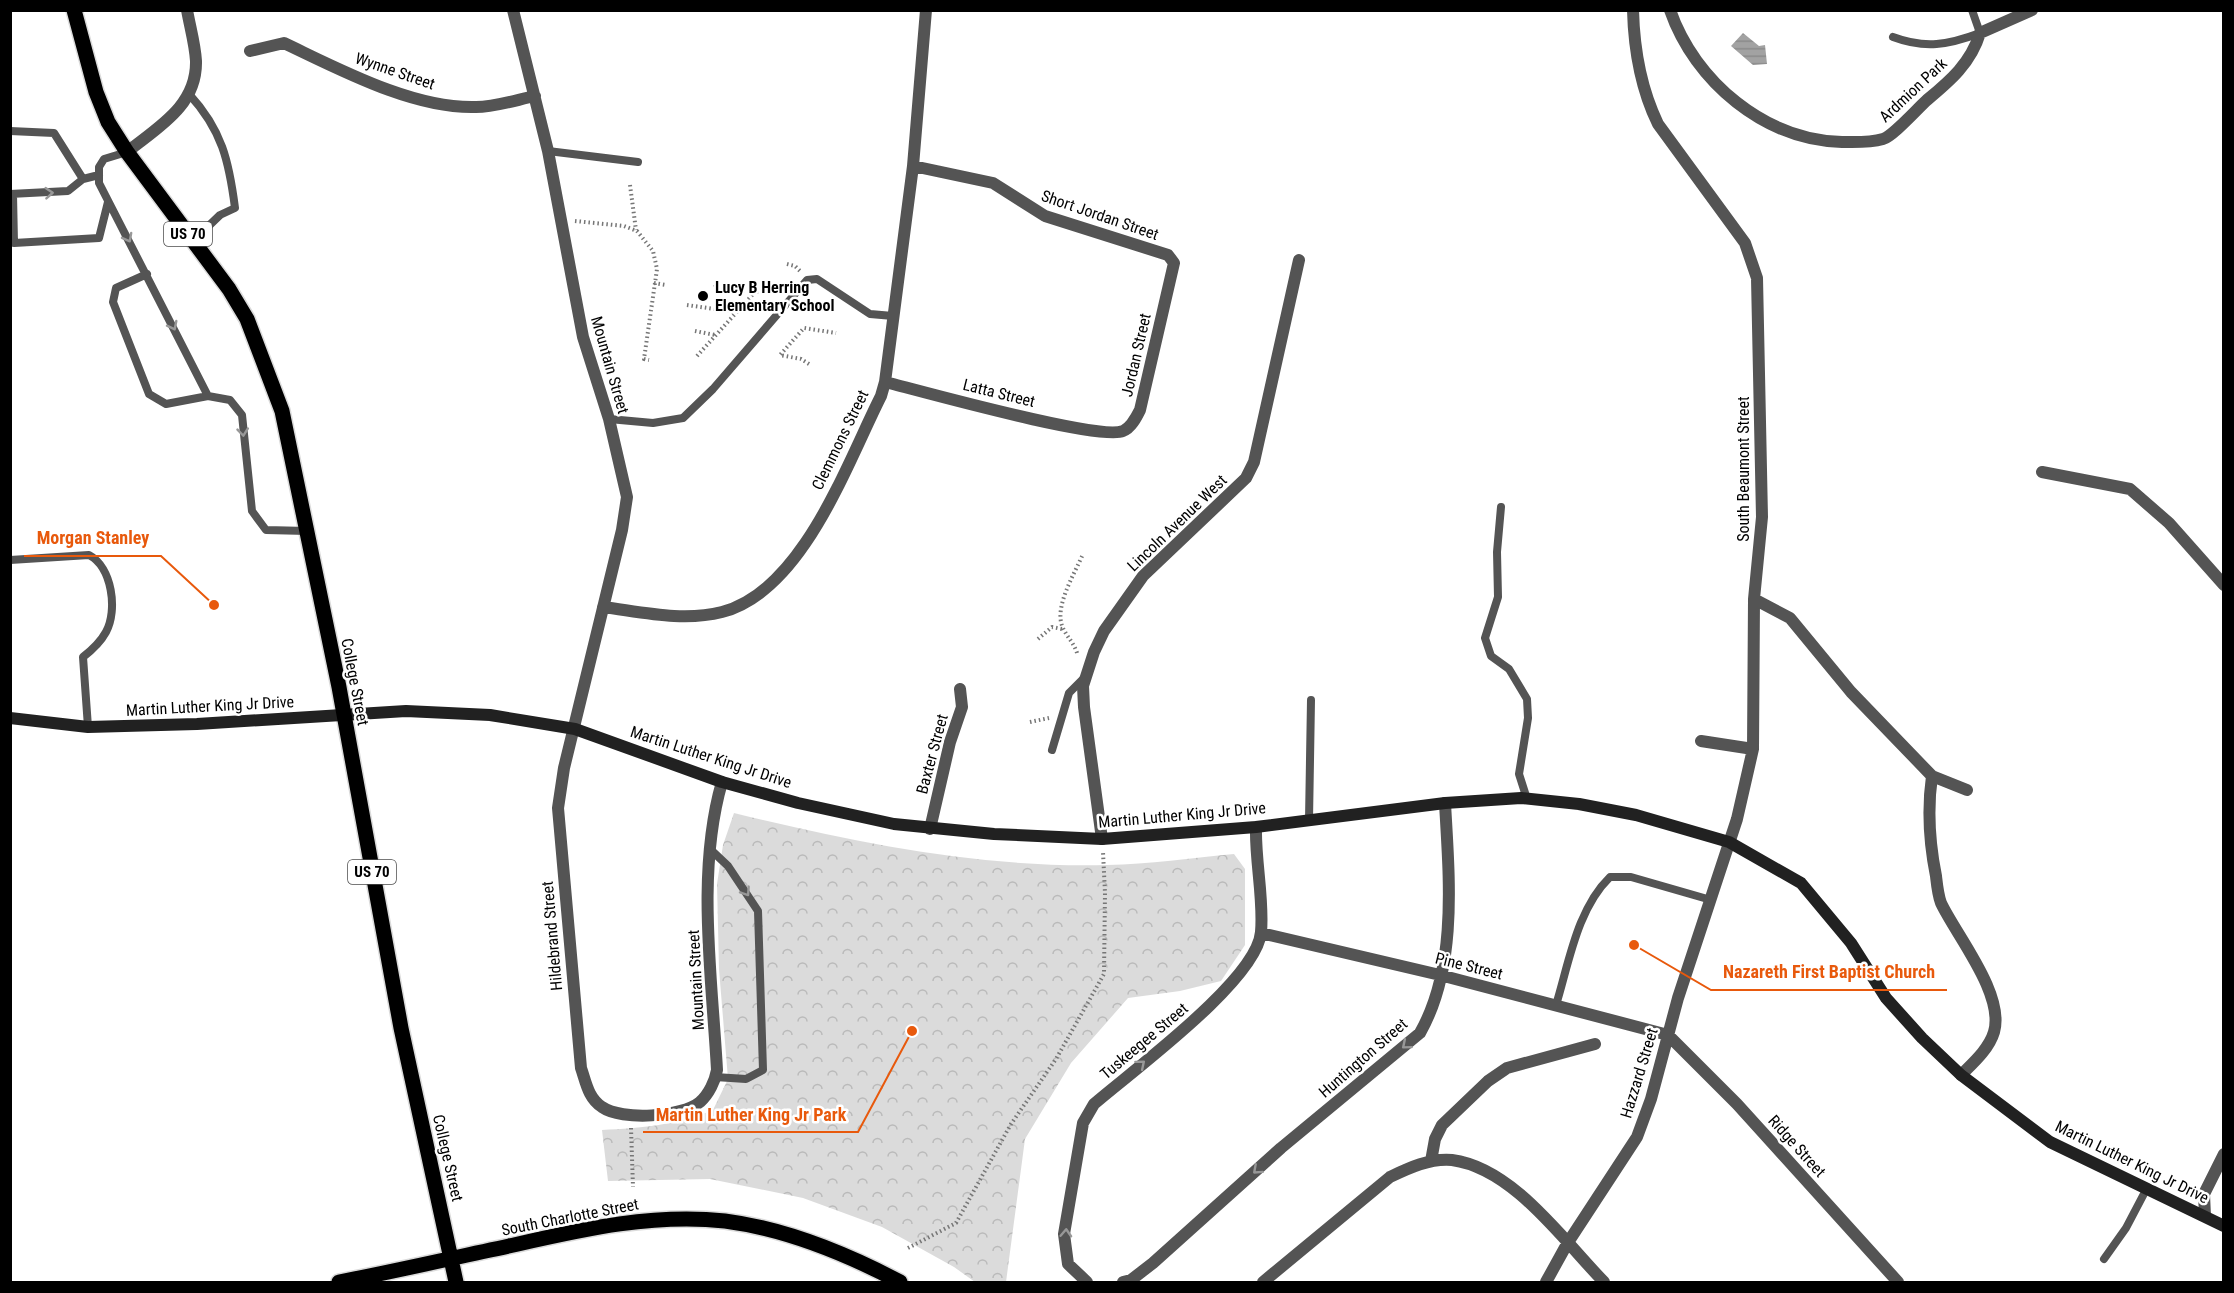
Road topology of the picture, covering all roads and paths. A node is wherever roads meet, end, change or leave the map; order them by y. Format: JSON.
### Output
{"nodes":[{"id":1,"x":74,"y":10,"type":"edge"},
{"id":2,"x":187,"y":10,"type":"edge"},
{"id":3,"x":513,"y":10,"type":"edge"},
{"id":4,"x":926,"y":10,"type":"edge"},
{"id":5,"x":1633,"y":10,"type":"edge"},
{"id":6,"x":1670,"y":10,"type":"edge"},
{"id":7,"x":1972,"y":10,"type":"edge"},
{"id":8,"x":2032,"y":10,"type":"edge"},
{"id":9,"x":1980,"y":33,"type":"junction"},
{"id":10,"x":1893,"y":37,"type":"dead end"},
{"id":11,"x":250,"y":51,"type":"dead end"},
{"id":12,"x":189,"y":94,"type":"junction"},
{"id":13,"x":535,"y":96,"type":"junction"},
{"id":14,"x":10,"y":131,"type":"edge"},
{"id":15,"x":548,"y":151,"type":"junction"},
{"id":16,"x":127,"y":152,"type":"junction"},
{"id":17,"x":638,"y":162,"type":"dead end"},
{"id":18,"x":913,"y":166,"type":"junction"},
{"id":19,"x":99,"y":175,"type":"junction"},
{"id":20,"x":83,"y":179,"type":"junction"},
{"id":21,"x":630,"y":185,"type":"dead end"},
{"id":22,"x":12,"y":194,"type":"edge"},
{"id":23,"x":108,"y":202,"type":"junction"},
{"id":24,"x":562,"y":220,"type":"junction"},
{"id":25,"x":637,"y":231,"type":"junction"},
{"id":26,"x":193,"y":241,"type":"junction"},
{"id":27,"x":1299,"y":260,"type":"dead end"},
{"id":28,"x":1174,"y":263,"type":"joint"},
{"id":29,"x":147,"y":274,"type":"junction"},
{"id":30,"x":654,"y":283,"type":"junction"},
{"id":31,"x":666,"y":285,"type":"dead end"},
{"id":32,"x":715,"y":285,"type":"dead end"},
{"id":33,"x":754,"y":293,"type":"junction"},
{"id":34,"x":770,"y":293,"type":"dead end"},
{"id":35,"x":687,"y":305,"type":"dead end"},
{"id":36,"x":736,"y":312,"type":"junction"},
{"id":37,"x":892,"y":316,"type":"junction"},
{"id":38,"x":695,"y":332,"type":"dead end"},
{"id":39,"x":836,"y":333,"type":"dead end"},
{"id":40,"x":716,"y":335,"type":"junction"},
{"id":41,"x":697,"y":356,"type":"dead end"},
{"id":42,"x":649,"y":360,"type":"dead end"},
{"id":43,"x":809,"y":364,"type":"dead end"},
{"id":44,"x":885,"y":382,"type":"junction"},
{"id":45,"x":208,"y":396,"type":"junction"},
{"id":46,"x":609,"y":419,"type":"junction"},
{"id":47,"x":1106,"y":434,"type":"joint"},
{"id":48,"x":2042,"y":472,"type":"dead end"},
{"id":49,"x":1501,"y":507,"type":"dead end"},
{"id":50,"x":308,"y":531,"type":"junction"},
{"id":51,"x":1083,"y":554,"type":"dead end"},
{"id":52,"x":10,"y":560,"type":"edge"},
{"id":53,"x":2223,"y":585,"type":"edge"},
{"id":54,"x":1754,"y":599,"type":"junction"},
{"id":55,"x":603,"y":607,"type":"junction"},
{"id":56,"x":1063,"y":630,"type":"junction"},
{"id":57,"x":1038,"y":639,"type":"dead end"},
{"id":58,"x":1090,"y":663,"type":"junction"},
{"id":59,"x":1085,"y":677,"type":"junction"},
{"id":60,"x":960,"y":689,"type":"dead end"},
{"id":61,"x":1311,"y":700,"type":"dead end"},
{"id":62,"x":344,"y":715,"type":"junction"},
{"id":63,"x":10,"y":718,"type":"edge"},
{"id":64,"x":88,"y":727,"type":"junction"},
{"id":65,"x":575,"y":729,"type":"junction"},
{"id":66,"x":1701,"y":741,"type":"dead end"},
{"id":67,"x":1753,"y":749,"type":"junction"},
{"id":68,"x":1052,"y":750,"type":"dead end"},
{"id":69,"x":1932,"y":776,"type":"junction"},
{"id":70,"x":722,"y":782,"type":"junction"},
{"id":71,"x":1967,"y":790,"type":"dead end"},
{"id":72,"x":1527,"y":799,"type":"junction"},
{"id":73,"x":1445,"y":803,"type":"junction"},
{"id":74,"x":1309,"y":820,"type":"junction"},
{"id":75,"x":1256,"y":827,"type":"junction"},
{"id":76,"x":930,"y":829,"type":"junction"},
{"id":77,"x":1102,"y":839,"type":"junction"},
{"id":78,"x":1729,"y":842,"type":"junction"},
{"id":79,"x":709,"y":848,"type":"junction"},
{"id":80,"x":1711,"y":900,"type":"junction"},
{"id":81,"x":1262,"y":933,"type":"junction"},
{"id":82,"x":1440,"y":975,"type":"junction"},
{"id":83,"x":1556,"y":1005,"type":"junction"},
{"id":84,"x":1668,"y":1035,"type":"junction"},
{"id":85,"x":1595,"y":1044,"type":"dead end"},
{"id":86,"x":1961,"y":1075,"type":"junction"},
{"id":87,"x":716,"y":1077,"type":"junction"},
{"id":88,"x":630,"y":1115,"type":"junction"},
{"id":89,"x":2223,"y":1154,"type":"edge"},
{"id":90,"x":1431,"y":1161,"type":"junction"},
{"id":91,"x":633,"y":1187,"type":"dead end"},
{"id":92,"x":2147,"y":1188,"type":"junction"},
{"id":93,"x":2205,"y":1216,"type":"junction"},
{"id":94,"x":2223,"y":1226,"type":"edge"},
{"id":95,"x":1567,"y":1244,"type":"junction"},
{"id":96,"x":908,"y":1248,"type":"dead end"},
{"id":97,"x":451,"y":1258,"type":"junction"},
{"id":98,"x":2104,"y":1259,"type":"dead end"},
{"id":99,"x":339,"y":1282,"type":"edge"},
{"id":100,"x":446,"y":1282,"type":"edge"},
{"id":101,"x":456,"y":1282,"type":"edge"},
{"id":102,"x":900,"y":1282,"type":"edge"},
{"id":103,"x":1087,"y":1282,"type":"edge"},
{"id":104,"x":1123,"y":1282,"type":"edge"},
{"id":105,"x":1263,"y":1282,"type":"edge"},
{"id":106,"x":1546,"y":1282,"type":"edge"},
{"id":107,"x":1604,"y":1282,"type":"edge"},
{"id":108,"x":1898,"y":1282,"type":"edge"}],
"edges":[{"from":1,"to":16,"type":"main road","name":"College Street","number":"US 70"},
{"from":2,"to":12,"type":"street"},
{"from":3,"to":13,"type":"street","name":"Mountain Street"},
{"from":4,"to":18,"type":"street","name":"Clemmons Street"},
{"from":5,"to":54,"type":"street","name":"South Beaumont Street"},
{"from":6,"to":9,"type":"street","name":"Ardmion Park"},
{"from":7,"to":9,"type":"lane"},
{"from":8,"to":9,"type":"street"},
{"from":9,"to":10,"type":"lane"},
{"from":11,"to":13,"type":"street","name":"Wynne Street"},
{"from":12,"to":16,"type":"street"},
{"from":12,"to":26,"type":"lane"},
{"from":13,"to":15,"type":"street","name":"Mountain Street"},
{"from":14,"to":20,"type":"lane"},
{"from":15,"to":17,"type":"lane"},
{"from":15,"to":24,"type":"street","name":"Mountain Street"},
{"from":16,"to":19,"type":"lane"},
{"from":16,"to":26,"type":"main road","name":"College Street","number":"US 70"},
{"from":18,"to":28,"type":"street","name":"Short Jordan Street"},
{"from":18,"to":37,"type":"street","name":"Clemmons Street"},
{"from":19,"to":20,"type":"lane"},
{"from":19,"to":23,"type":"lane"},
{"from":22,"to":20,"type":"lane","one_way":true},
{"from":21,"to":25,"type":"path"},
{"from":22,"to":23,"type":"lane"},
{"from":23,"to":29,"type":"lane","one_way":true},
{"from":24,"to":25,"type":"path"},
{"from":24,"to":46,"type":"street","name":"Mountain Street"},
{"from":25,"to":30,"type":"path"},
{"from":26,"to":50,"type":"main road","name":"College Street","number":"US 70"},
{"from":27,"to":58,"type":"street","name":"Lincoln Avenue West"},
{"from":28,"to":47,"type":"street","name":"Jordan Street"},
{"from":29,"to":45,"type":"lane","one_way":true},
{"from":29,"to":45,"type":"lane"},
{"from":30,"to":31,"type":"path"},
{"from":30,"to":42,"type":"path"},
{"from":32,"to":33,"type":"path"},
{"from":33,"to":34,"type":"path"},
{"from":33,"to":36,"type":"path"},
{"from":35,"to":36,"type":"path"},
{"from":36,"to":40,"type":"path"},
{"from":37,"to":44,"type":"street","name":"Clemmons Street"},
{"from":37,"to":46,"type":"lane"},
{"from":38,"to":40,"type":"path"},
{"from":39,"to":43,"type":"path"},
{"from":40,"to":41,"type":"path"},
{"from":44,"to":47,"type":"street","name":"Latta Street"},
{"from":44,"to":55,"type":"street","name":"Clemmons Street"},
{"from":45,"to":50,"type":"lane","one_way":true},
{"from":46,"to":55,"type":"street","name":"Mountain Street"},
{"from":48,"to":53,"type":"street"},
{"from":49,"to":72,"type":"lane"},
{"from":50,"to":62,"type":"main road","name":"College Street","number":"US 70"},
{"from":51,"to":56,"type":"path"},
{"from":52,"to":64,"type":"lane"},
{"from":54,"to":67,"type":"street","name":"Hazzard Street"},
{"from":54,"to":69,"type":"street"},
{"from":55,"to":65,"type":"street","name":"Mountain Street"},
{"from":56,"to":57,"type":"path"},
{"from":56,"to":58,"type":"path"},
{"from":58,"to":59,"type":"street","name":"Lincoln Avenue West"},
{"from":59,"to":68,"type":"lane"},
{"from":59,"to":77,"type":"street","name":"Lincoln Avenue West"},
{"from":60,"to":76,"type":"street","name":"Baxter Street"},
{"from":61,"to":74,"type":"lane"},
{"from":62,"to":64,"type":"main road","name":"Martin Luther King Jr Drive"},
{"from":62,"to":65,"type":"main road","name":"Martin Luther King Jr Drive"},
{"from":62,"to":97,"type":"main road","name":"College Street","number":"US 70"},
{"from":63,"to":64,"type":"main road","name":"Martin Luther King Jr Drive"},
{"from":65,"to":70,"type":"main road","name":"Martin Luther King Jr Drive"},
{"from":65,"to":88,"type":"street","name":"Hildebrand Street"},
{"from":66,"to":67,"type":"street"},
{"from":67,"to":78,"type":"street","name":"Hazzard Street"},
{"from":69,"to":71,"type":"street"},
{"from":69,"to":86,"type":"street"},
{"from":70,"to":76,"type":"main road","name":"Martin Luther King Jr Drive"},
{"from":70,"to":79,"type":"street","name":"Mountain Street"},
{"from":72,"to":73,"type":"main road","name":"Martin Luther King Jr Drive"},
{"from":72,"to":78,"type":"main road","name":"Martin Luther King Jr Drive"},
{"from":73,"to":74,"type":"main road","name":"Martin Luther King Jr Drive"},
{"from":73,"to":82,"type":"street","name":"Huntington Street"},
{"from":74,"to":75,"type":"main road","name":"Martin Luther King Jr Drive"},
{"from":75,"to":77,"type":"main road","name":"Martin Luther King Jr Drive"},
{"from":75,"to":81,"type":"street","name":"Tuskeegee Street"},
{"from":76,"to":77,"type":"main road","name":"Martin Luther King Jr Drive"},
{"from":77,"to":96,"type":"path"},
{"from":78,"to":80,"type":"street","name":"Hazzard Street"},
{"from":78,"to":86,"type":"main road","name":"Martin Luther King Jr Drive"},
{"from":79,"to":87,"type":"street","name":"Mountain Street"},
{"from":79,"to":87,"type":"lane","one_way":true},
{"from":80,"to":83,"type":"lane"},
{"from":80,"to":84,"type":"street","name":"Hazzard Street"},
{"from":81,"to":82,"type":"street","name":"Pine Street"},
{"from":103,"to":81,"type":"street","name":"Tuskeegee Street","one_way":true},
{"from":82,"to":83,"type":"street","name":"Pine Street"},
{"from":82,"to":104,"type":"street","name":"Huntington Street","one_way":true},
{"from":83,"to":84,"type":"street","name":"Pine Street"},
{"from":84,"to":95,"type":"street","name":"Hazzard Street"},
{"from":84,"to":108,"type":"street","name":"Ridge Street"},
{"from":85,"to":90,"type":"street"},
{"from":86,"to":92,"type":"main road","name":"Martin Luther King Jr Drive"},
{"from":87,"to":88,"type":"street"},
{"from":88,"to":91,"type":"path"},
{"from":89,"to":93,"type":"street"},
{"from":90,"to":95,"type":"street"},
{"from":90,"to":105,"type":"street"},
{"from":92,"to":93,"type":"main road","name":"Martin Luther King Jr Drive"},
{"from":92,"to":98,"type":"lane"},
{"from":93,"to":94,"type":"main road","name":"Martin Luther King Jr Drive"},
{"from":95,"to":106,"type":"street","name":"Hazzard Street"},
{"from":95,"to":107,"type":"street"},
{"from":97,"to":99,"type":"main road","name":"South Charlotte Street"},
{"from":97,"to":100,"type":"main road","name":"College Street"},
{"from":97,"to":101,"type":"main road","name":"College Street"},
{"from":97,"to":102,"type":"main road","name":"South Charlotte Street"}]}
